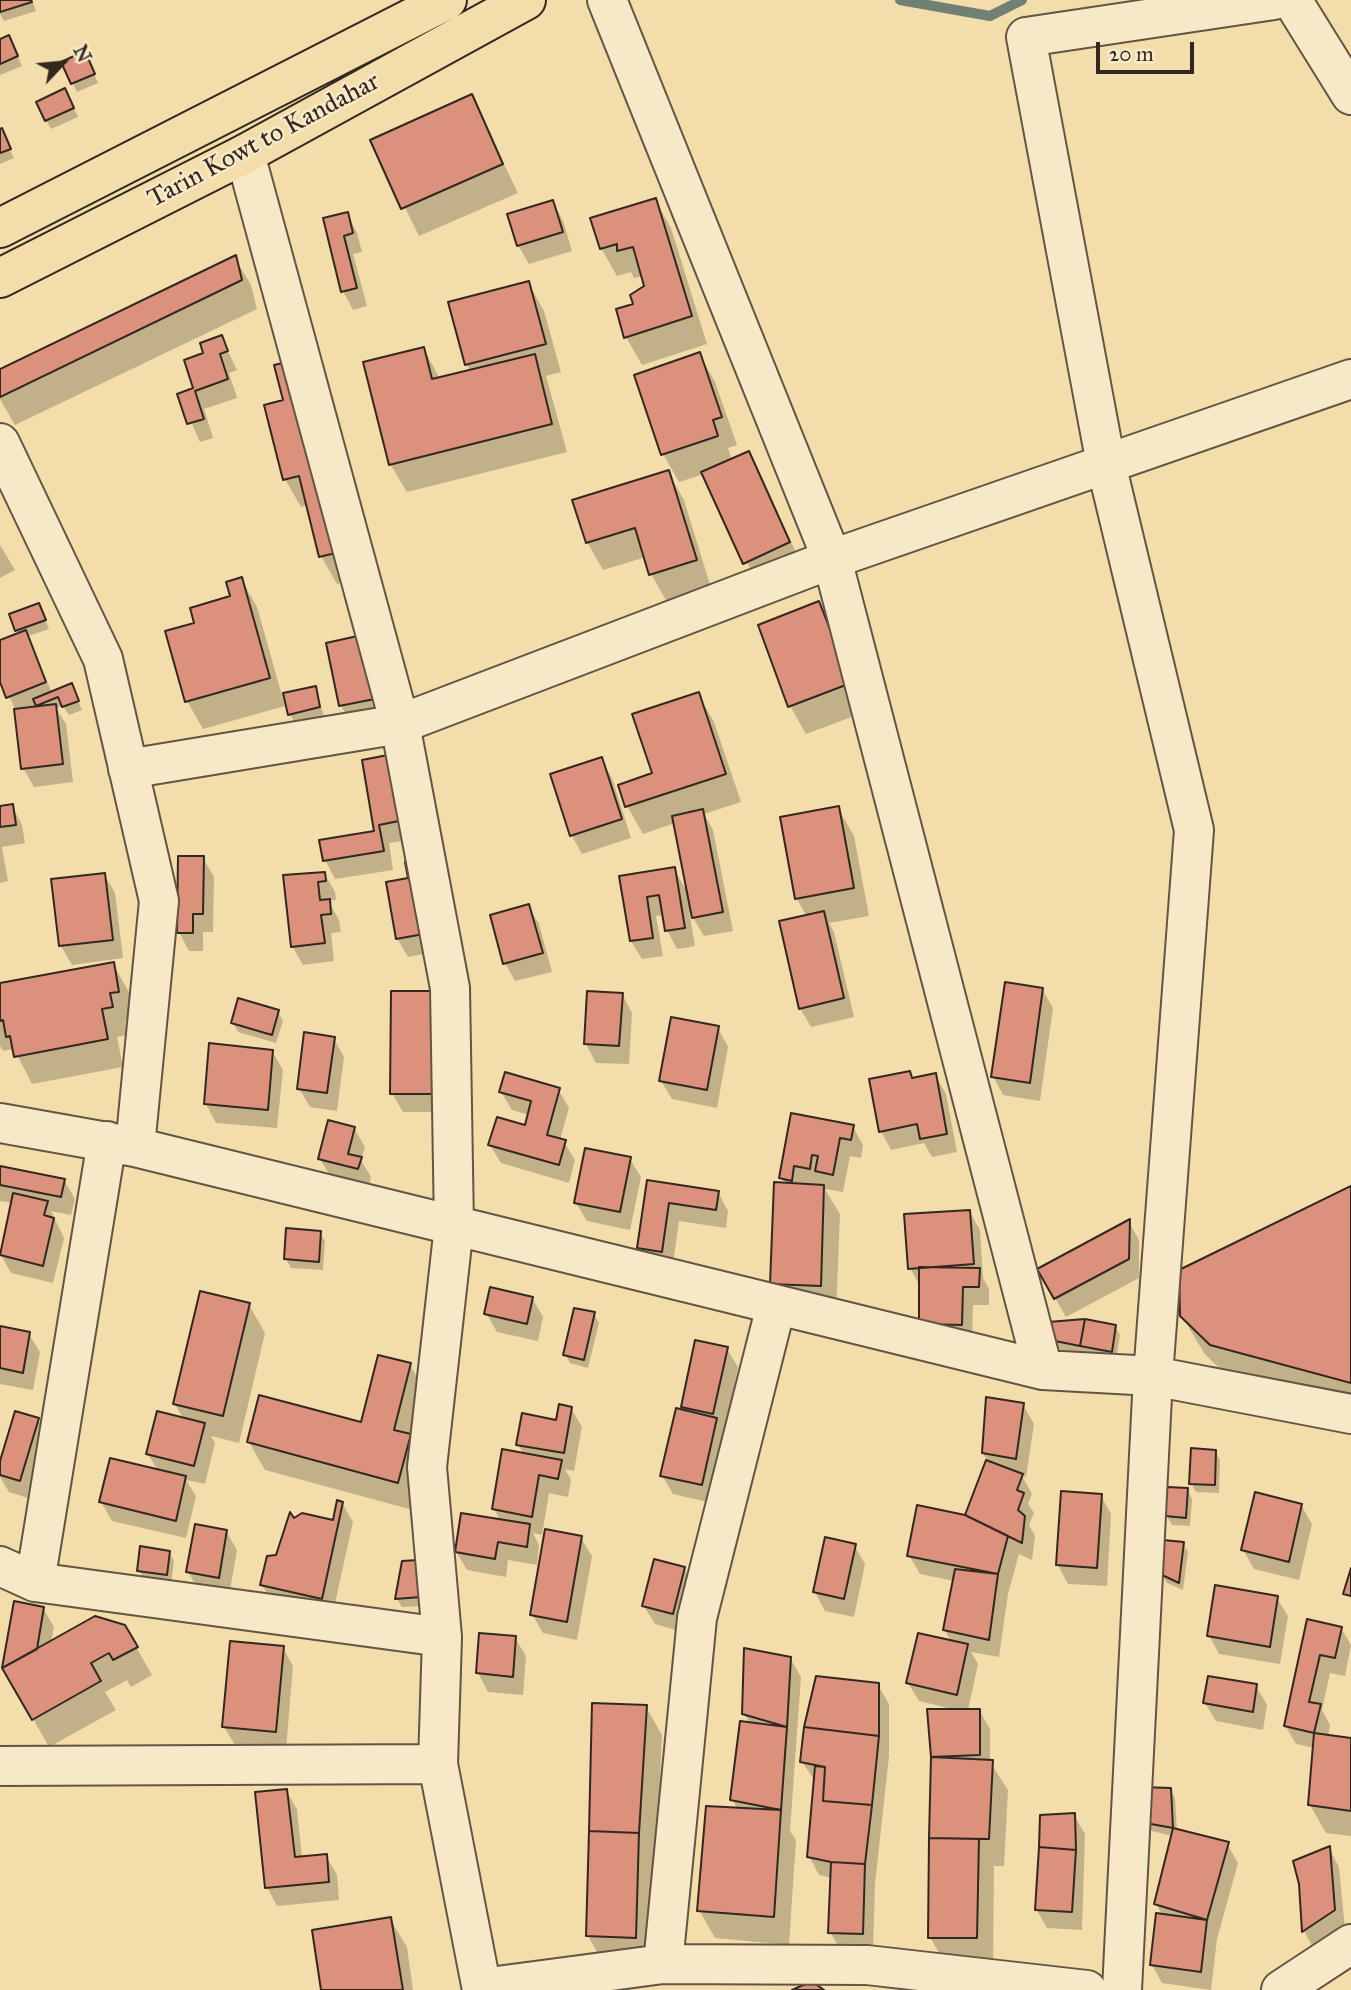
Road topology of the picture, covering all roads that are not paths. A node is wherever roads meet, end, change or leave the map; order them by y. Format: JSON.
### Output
{"nodes":[{"id":1,"x":447,"y":0,"type":"edge"},
{"id":2,"x":526,"y":0,"type":"edge"},
{"id":3,"x":607,"y":0,"type":"edge"},
{"id":4,"x":1274,"y":0,"type":"edge"},
{"id":5,"x":1292,"y":0,"type":"edge"},
{"id":6,"x":1351,"y":95,"type":"edge"},
{"id":7,"x":245,"y":154,"type":"junction"},
{"id":8,"x":0,"y":229,"type":"edge"},
{"id":9,"x":0,"y":278,"type":"edge"},
{"id":10,"x":1351,"y":379,"type":"edge"},
{"id":11,"x":0,"y":443,"type":"edge"},
{"id":12,"x":1106,"y":464,"type":"junction"},
{"id":13,"x":832,"y":559,"type":"junction"},
{"id":14,"x":400,"y":724,"type":"junction"},
{"id":15,"x":128,"y":769,"type":"junction"},
{"id":16,"x":0,"y":1123,"type":"edge"},
{"id":17,"x":121,"y":1144,"type":"junction"},
{"id":18,"x":454,"y":1226,"type":"junction"},
{"id":19,"x":776,"y":1306,"type":"junction"},
{"id":20,"x":1043,"y":1370,"type":"junction"},
{"id":21,"x":1153,"y":1376,"type":"junction"},
{"id":22,"x":1351,"y":1413,"type":"edge"},
{"id":23,"x":0,"y":1566,"type":"edge"},
{"id":24,"x":35,"y":1583,"type":"junction"},
{"id":25,"x":442,"y":1636,"type":"junction"},
{"id":26,"x":438,"y":1764,"type":"junction"},
{"id":27,"x":0,"y":1766,"type":"edge"},
{"id":28,"x":1351,"y":1944,"type":"edge"},
{"id":29,"x":663,"y":1964,"type":"junction"},
{"id":30,"x":482,"y":1989,"type":"edge"},
{"id":31,"x":1087,"y":1990,"type":"edge"},
{"id":32,"x":1122,"y":1990,"type":"edge"},
{"id":33,"x":1280,"y":1990,"type":"edge"}],
"edges":[{"from":1,"to":8,"type":"main road","name":"Tarin Kowt to Kandahar"},
{"from":2,"to":7,"type":"main road","name":"Tarin Kowt to Kandahar"},
{"from":3,"to":13,"type":"street"},
{"from":4,"to":12,"type":"street"},
{"from":5,"to":6,"type":"street"},
{"from":7,"to":9,"type":"main road","name":"Tarin Kowt to Kandahar"},
{"from":7,"to":14,"type":"street"},
{"from":10,"to":12,"type":"street"},
{"from":11,"to":15,"type":"street"},
{"from":12,"to":13,"type":"street"},
{"from":12,"to":21,"type":"street"},
{"from":13,"to":14,"type":"street"},
{"from":13,"to":20,"type":"street"},
{"from":14,"to":15,"type":"street"},
{"from":14,"to":18,"type":"street"},
{"from":15,"to":17,"type":"street"},
{"from":16,"to":17,"type":"street"},
{"from":17,"to":18,"type":"street"},
{"from":17,"to":24,"type":"street"},
{"from":18,"to":19,"type":"street"},
{"from":18,"to":25,"type":"street"},
{"from":19,"to":20,"type":"street"},
{"from":19,"to":29,"type":"street"},
{"from":20,"to":21,"type":"street"},
{"from":21,"to":22,"type":"street"},
{"from":21,"to":32,"type":"street"},
{"from":23,"to":24,"type":"street"},
{"from":24,"to":25,"type":"street"},
{"from":25,"to":26,"type":"street"},
{"from":26,"to":27,"type":"street"},
{"from":26,"to":30,"type":"street"},
{"from":28,"to":33,"type":"street"},
{"from":29,"to":30,"type":"street"},
{"from":29,"to":31,"type":"street"}]}
